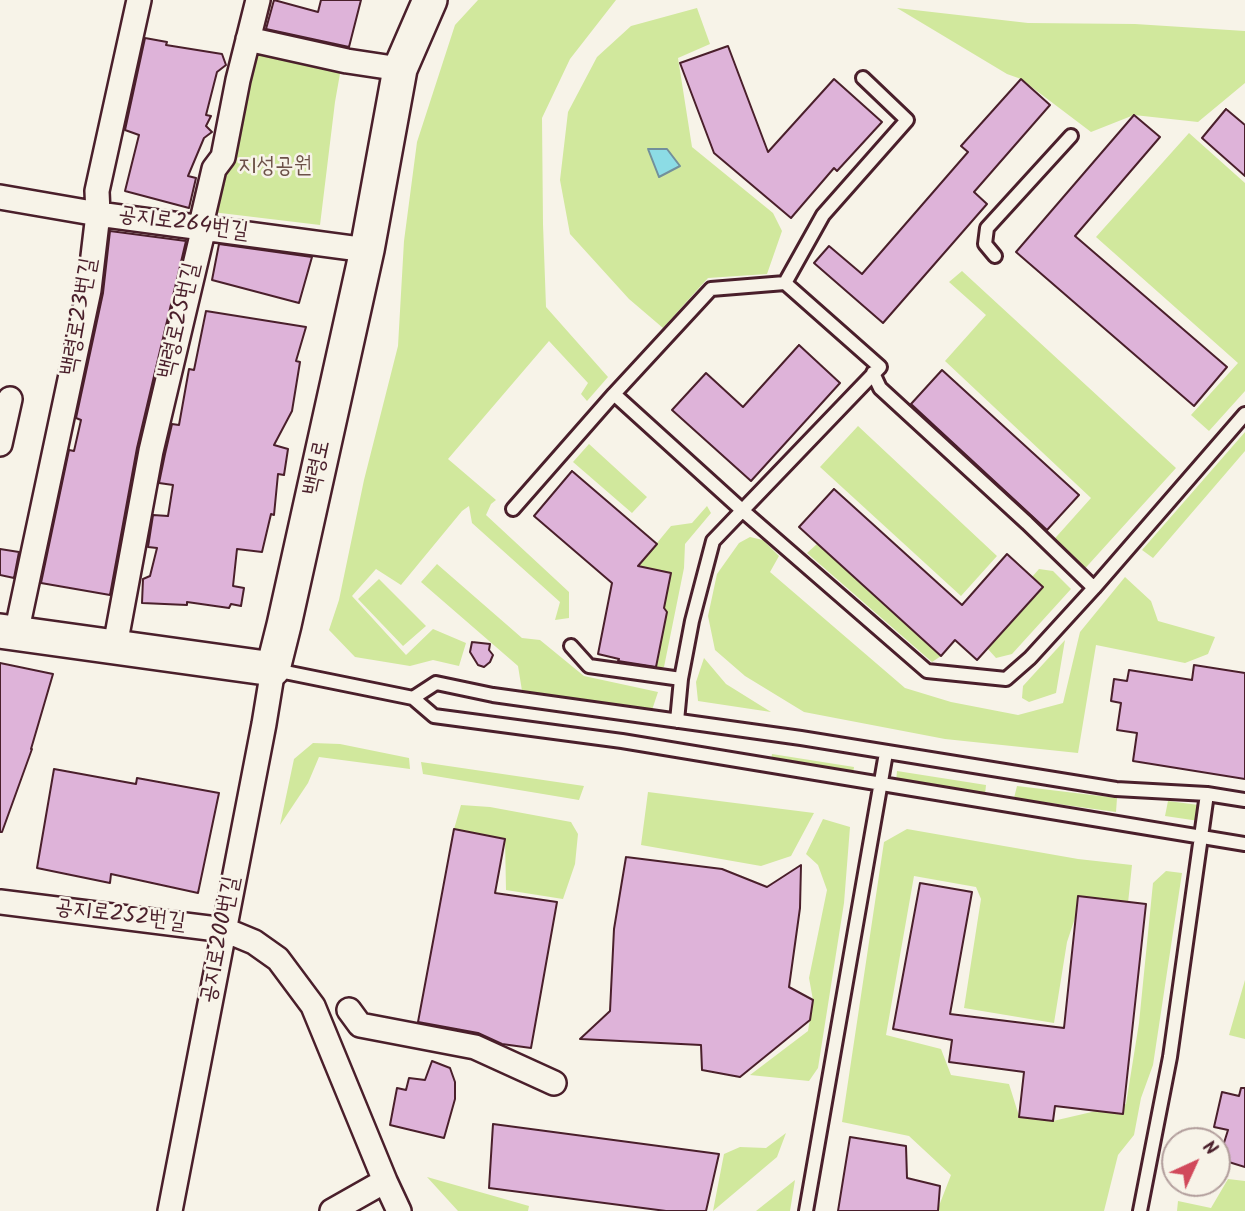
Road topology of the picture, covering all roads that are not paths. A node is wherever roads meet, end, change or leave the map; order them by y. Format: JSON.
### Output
{"nodes":[{"id":1,"x":139,"y":0,"type":"edge"},
{"id":2,"x":258,"y":0,"type":"edge"},
{"id":3,"x":430,"y":0,"type":"edge"},
{"id":4,"x":248,"y":40,"type":"junction"},
{"id":5,"x":400,"y":69,"type":"junction"},
{"id":6,"x":863,"y":78,"type":"dead end"},
{"id":7,"x":1071,"y":136,"type":"dead end"},
{"id":8,"x":0,"y":197,"type":"edge"},
{"id":9,"x":98,"y":214,"type":"junction"},
{"id":10,"x":204,"y":227,"type":"junction"},
{"id":11,"x":367,"y":250,"type":"junction"},
{"id":12,"x":995,"y":256,"type":"dead end"},
{"id":13,"x":785,"y":283,"type":"junction"},
{"id":14,"x":873,"y":373,"type":"junction"},
{"id":15,"x":614,"y":394,"type":"junction"},
{"id":16,"x":10,"y":399,"type":"dead end"},
{"id":17,"x":1245,"y":414,"type":"edge"},
{"id":18,"x":0,"y":444,"type":"edge"},
{"id":19,"x":513,"y":509,"type":"dead end"},
{"id":20,"x":743,"y":511,"type":"junction"},
{"id":21,"x":1094,"y":588,"type":"junction"},
{"id":22,"x":8,"y":632,"type":"edge"},
{"id":23,"x":115,"y":646,"type":"junction"},
{"id":24,"x":571,"y":646,"type":"dead end"},
{"id":25,"x":273,"y":669,"type":"junction"},
{"id":26,"x":681,"y":679,"type":"junction"},
{"id":27,"x":413,"y":698,"type":"junction"},
{"id":28,"x":677,"y":721,"type":"junction"},
{"id":29,"x":886,"y":753,"type":"junction"},
{"id":30,"x":881,"y":785,"type":"junction"},
{"id":31,"x":1207,"y":794,"type":"junction"},
{"id":32,"x":1245,"y":800,"type":"edge"},
{"id":33,"x":1202,"y":837,"type":"junction"},
{"id":34,"x":1245,"y":844,"type":"edge"},
{"id":35,"x":0,"y":902,"type":"edge"},
{"id":36,"x":225,"y":930,"type":"junction"},
{"id":37,"x":349,"y":1010,"type":"dead end"},
{"id":38,"x":554,"y":1083,"type":"dead end"},
{"id":39,"x":385,"y":1181,"type":"junction"},
{"id":40,"x":170,"y":1211,"type":"edge"},
{"id":41,"x":332,"y":1211,"type":"edge"},
{"id":42,"x":399,"y":1211,"type":"edge"},
{"id":43,"x":806,"y":1211,"type":"edge"},
{"id":44,"x":1140,"y":1211,"type":"edge"}],
"edges":[{"from":1,"to":9,"type":"street","name":"백령로23번길"},
{"from":2,"to":4,"type":"street","name":"백령로25번길"},
{"from":3,"to":5,"type":"street","name":"백령로"},
{"from":4,"to":5,"type":"street"},
{"from":4,"to":10,"type":"street","name":"백령로25번길"},
{"from":5,"to":11,"type":"street","name":"백령로"},
{"from":6,"to":13,"type":"lane"},
{"from":7,"to":12,"type":"lane"},
{"from":8,"to":9,"type":"street","name":"공지로264번길"},
{"from":9,"to":10,"type":"street","name":"공지로264번길"},
{"from":9,"to":22,"type":"street","name":"백령로23번길"},
{"from":10,"to":11,"type":"street","name":"공지로264번길"},
{"from":10,"to":23,"type":"street","name":"백령로25번길"},
{"from":11,"to":25,"type":"street","name":"백령로"},
{"from":13,"to":14,"type":"lane"},
{"from":13,"to":15,"type":"lane"},
{"from":14,"to":20,"type":"lane"},
{"from":14,"to":21,"type":"lane"},
{"from":15,"to":19,"type":"lane"},
{"from":15,"to":20,"type":"lane"},
{"from":16,"to":18,"type":"street"},
{"from":17,"to":21,"type":"lane"},
{"from":20,"to":21,"type":"lane"},
{"from":20,"to":26,"type":"lane"},
{"from":22,"to":23,"type":"street"},
{"from":23,"to":25,"type":"street"},
{"from":24,"to":26,"type":"lane"},
{"from":25,"to":27,"type":"lane"},
{"from":25,"to":36,"type":"street","name":"공지로200번길"},
{"from":26,"to":28,"type":"lane"},
{"from":27,"to":28,"type":"lane"},
{"from":27,"to":30,"type":"lane"},
{"from":28,"to":29,"type":"lane"},
{"from":29,"to":30,"type":"lane"},
{"from":29,"to":31,"type":"lane"},
{"from":30,"to":33,"type":"lane"},
{"from":30,"to":43,"type":"lane"},
{"from":31,"to":32,"type":"lane"},
{"from":31,"to":33,"type":"lane"},
{"from":33,"to":34,"type":"lane"},
{"from":33,"to":44,"type":"lane"},
{"from":35,"to":36,"type":"street","name":"공지로252번길"},
{"from":36,"to":39,"type":"street","name":"공지로252번길"},
{"from":36,"to":40,"type":"street","name":"공지로200번길"},
{"from":37,"to":38,"type":"street"},
{"from":39,"to":41,"type":"street"},
{"from":39,"to":42,"type":"street","name":"공지로252번길"}]}
